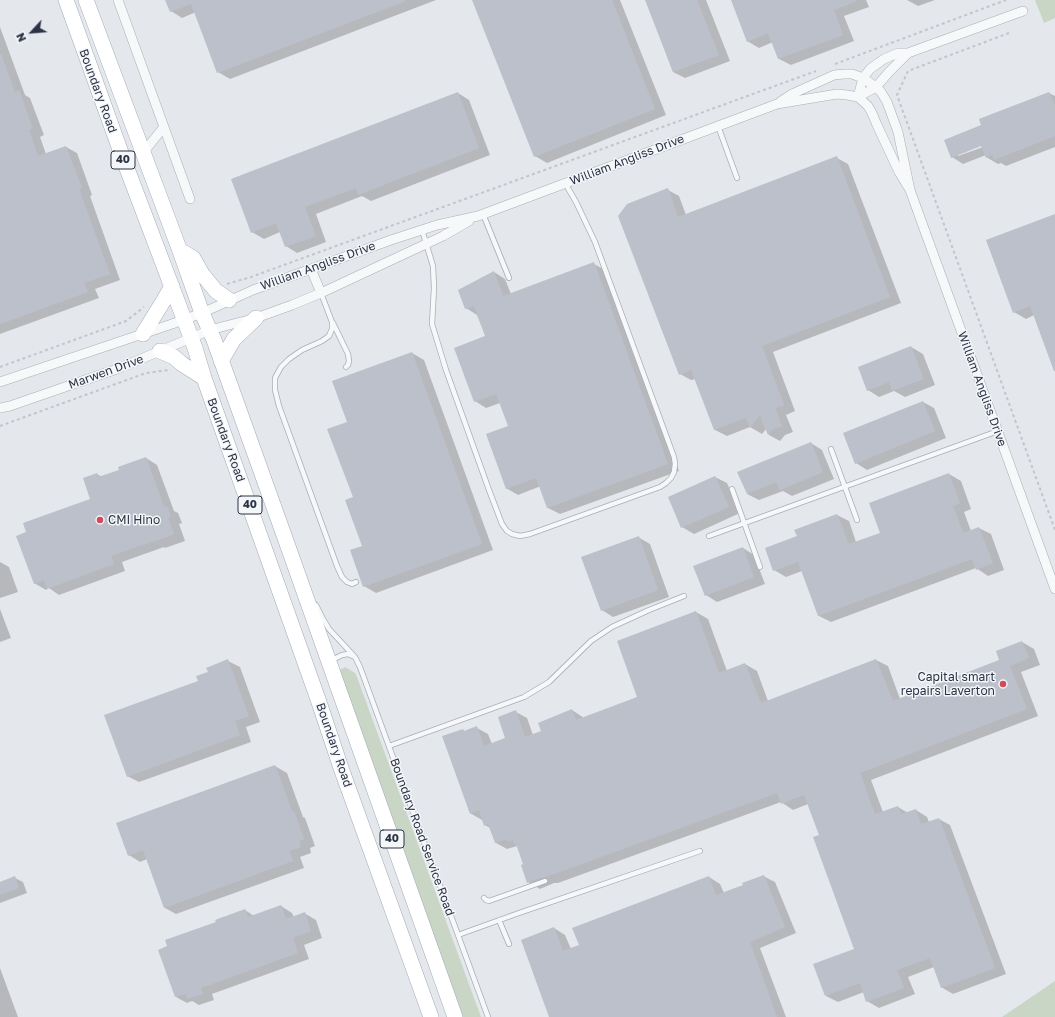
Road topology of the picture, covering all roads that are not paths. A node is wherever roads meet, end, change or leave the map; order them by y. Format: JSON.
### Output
{"nodes":[{"id":1,"x":66,"y":0,"type":"edge"},
{"id":2,"x":86,"y":0,"type":"edge"},
{"id":3,"x":118,"y":0,"type":"edge"},
{"id":4,"x":1023,"y":11,"type":"dead end"},
{"id":5,"x":908,"y":53,"type":"junction"},
{"id":6,"x":863,"y":78,"type":"junction"},
{"id":7,"x":876,"y":87,"type":"junction"},
{"id":8,"x":858,"y":97,"type":"junction"},
{"id":9,"x":777,"y":104,"type":"junction"},
{"id":10,"x":718,"y":126,"type":"junction"},
{"id":11,"x":163,"y":128,"type":"junction"},
{"id":12,"x":143,"y":153,"type":"junction"},
{"id":13,"x":737,"y":178,"type":"dead end"},
{"id":14,"x":565,"y":183,"type":"junction"},
{"id":15,"x":910,"y":190,"type":"junction"},
{"id":16,"x":190,"y":200,"type":"dead end"},
{"id":17,"x":480,"y":215,"type":"junction"},
{"id":18,"x":421,"y":230,"type":"junction"},
{"id":19,"x":426,"y":243,"type":"junction"},
{"id":20,"x":180,"y":250,"type":"junction"},
{"id":21,"x":311,"y":269,"type":"junction"},
{"id":22,"x":509,"y":278,"type":"dead end"},
{"id":23,"x":172,"y":286,"type":"junction"},
{"id":24,"x":321,"y":293,"type":"junction"},
{"id":25,"x":228,"y":300,"type":"junction"},
{"id":26,"x":202,"y":313,"type":"junction"},
{"id":27,"x":256,"y":318,"type":"junction"},
{"id":28,"x":184,"y":319,"type":"junction"},
{"id":29,"x":332,"y":322,"type":"junction"},
{"id":30,"x":210,"y":330,"type":"junction"},
{"id":31,"x":143,"y":334,"type":"junction"},
{"id":32,"x":191,"y":338,"type":"junction"},
{"id":33,"x":160,"y":351,"type":"junction"},
{"id":34,"x":221,"y":361,"type":"junction"},
{"id":35,"x":346,"y":367,"type":"dead end"},
{"id":36,"x":204,"y":378,"type":"junction"},
{"id":37,"x":0,"y":382,"type":"edge"},
{"id":38,"x":0,"y":408,"type":"edge"},
{"id":39,"x":998,"y":431,"type":"junction"},
{"id":40,"x":831,"y":449,"type":"dead end"},
{"id":41,"x":845,"y":487,"type":"junction"},
{"id":42,"x":732,"y":489,"type":"dead end"},
{"id":43,"x":857,"y":520,"type":"dead end"},
{"id":44,"x":744,"y":524,"type":"junction"},
{"id":45,"x":709,"y":536,"type":"dead end"},
{"id":46,"x":285,"y":538,"type":"junction"},
{"id":47,"x":297,"y":558,"type":"dead end"},
{"id":48,"x":760,"y":567,"type":"dead end"},
{"id":49,"x":356,"y":582,"type":"dead end"},
{"id":50,"x":1055,"y":589,"type":"edge"},
{"id":51,"x":684,"y":596,"type":"dead end"},
{"id":52,"x":315,"y":603,"type":"dead end"},
{"id":53,"x":355,"y":657,"type":"junction"},
{"id":54,"x":329,"y":662,"type":"junction"},
{"id":55,"x":309,"y":673,"type":"junction"},
{"id":56,"x":389,"y":746,"type":"junction"},
{"id":57,"x":700,"y":851,"type":"dead end"},
{"id":58,"x":545,"y":881,"type":"dead end"},
{"id":59,"x":484,"y":898,"type":"dead end"},
{"id":60,"x":499,"y":920,"type":"junction"},
{"id":61,"x":458,"y":935,"type":"junction"},
{"id":62,"x":508,"y":944,"type":"dead end"},
{"id":63,"x":431,"y":1017,"type":"edge"},
{"id":64,"x":455,"y":1017,"type":"edge"},
{"id":65,"x":488,"y":1017,"type":"edge"}],
"edges":[{"from":1,"to":23,"type":"main road","name":"Boundary Road","number":"40"},
{"from":2,"to":12,"type":"main road","name":"Boundary Road","number":"40"},
{"from":3,"to":11,"type":"street"},
{"from":4,"to":5,"type":"street"},
{"from":5,"to":6,"type":"street"},
{"from":5,"to":7,"type":"street"},
{"from":6,"to":7,"type":"street","name":"William Angliss Drive"},
{"from":6,"to":8,"type":"street"},
{"from":6,"to":9,"type":"street","name":"William Angliss Drive"},
{"from":7,"to":8,"type":"street"},
{"from":7,"to":15,"type":"street","name":"William Angliss Drive"},
{"from":8,"to":9,"type":"street","name":"William Angliss Drive"},
{"from":8,"to":15,"type":"street","name":"William Angliss Drive"},
{"from":9,"to":10,"type":"street","name":"William Angliss Drive"},
{"from":10,"to":13,"type":"lane"},
{"from":10,"to":14,"type":"street","name":"William Angliss Drive"},
{"from":11,"to":12,"type":"street"},
{"from":11,"to":16,"type":"street"},
{"from":12,"to":20,"type":"main road","name":"Boundary Road","number":"40"},
{"from":14,"to":17,"type":"street","name":"William Angliss Drive"},
{"from":14,"to":19,"type":"lane"},
{"from":15,"to":39,"type":"street","name":"William Angliss Drive"},
{"from":17,"to":18,"type":"street","name":"William Angliss Drive"},
{"from":17,"to":19,"type":"street","name":"William Angliss Drive"},
{"from":17,"to":22,"type":"lane"},
{"from":18,"to":19,"type":"lane"},
{"from":18,"to":21,"type":"street","name":"William Angliss Drive"},
{"from":19,"to":24,"type":"street","name":"William Angliss Drive"},
{"from":20,"to":25,"type":"main road"},
{"from":20,"to":26,"type":"main road","name":"Boundary Road","number":"40"},
{"from":21,"to":24,"type":"street"},
{"from":21,"to":25,"type":"street","name":"William Angliss Drive"},
{"from":23,"to":28,"type":"main road","name":"Boundary Road","number":"40"},
{"from":23,"to":31,"type":"main road"},
{"from":24,"to":27,"type":"street","name":"William Angliss Drive"},
{"from":24,"to":29,"type":"lane"},
{"from":25,"to":26,"type":"street","name":"William Angliss Drive"},
{"from":26,"to":28,"type":"street","name":"William Angliss Drive"},
{"from":26,"to":30,"type":"main road","name":"Boundary Road","number":"40"},
{"from":27,"to":30,"type":"street","name":"William Angliss Drive"},
{"from":27,"to":34,"type":"main road"},
{"from":28,"to":31,"type":"street","name":"Marwen Drive"},
{"from":28,"to":32,"type":"main road","name":"Boundary Road","number":"40"},
{"from":29,"to":35,"type":"lane"},
{"from":29,"to":49,"type":"lane"},
{"from":30,"to":32,"type":"street","name":"Marwen Drive"},
{"from":30,"to":34,"type":"main road","name":"Boundary Road","number":"40"},
{"from":31,"to":37,"type":"street","name":"Marwen Drive"},
{"from":32,"to":33,"type":"street","name":"Marwen Drive"},
{"from":32,"to":36,"type":"main road","name":"Boundary Road","number":"40"},
{"from":33,"to":36,"type":"main road"},
{"from":33,"to":38,"type":"street","name":"Marwen Drive"},
{"from":34,"to":46,"type":"main road","name":"Boundary Road","number":"40"},
{"from":36,"to":55,"type":"main road","name":"Boundary Road","number":"40"},
{"from":39,"to":41,"type":"lane"},
{"from":39,"to":50,"type":"street","name":"William Angliss Drive"},
{"from":40,"to":41,"type":"lane"},
{"from":41,"to":43,"type":"lane"},
{"from":41,"to":44,"type":"lane"},
{"from":42,"to":44,"type":"lane"},
{"from":44,"to":45,"type":"lane"},
{"from":44,"to":48,"type":"lane"},
{"from":46,"to":47,"type":"lane"},
{"from":46,"to":54,"type":"main road","name":"Boundary Road","number":"40"},
{"from":51,"to":56,"type":"lane"},
{"from":52,"to":53,"type":"lane","name":"Boundary Road Service Road"},
{"from":53,"to":54,"type":"lane"},
{"from":53,"to":56,"type":"lane","name":"Boundary Road Service Road"},
{"from":54,"to":55,"type":"main road"},
{"from":54,"to":64,"type":"main road","name":"Boundary Road","number":"40"},
{"from":55,"to":63,"type":"main road","name":"Boundary Road","number":"40"},
{"from":56,"to":61,"type":"lane","name":"Boundary Road Service Road"},
{"from":57,"to":60,"type":"lane"},
{"from":58,"to":59,"type":"lane"},
{"from":60,"to":61,"type":"lane"},
{"from":60,"to":62,"type":"lane"},
{"from":61,"to":65,"type":"lane","name":"Boundary Road Service Road"}]}
